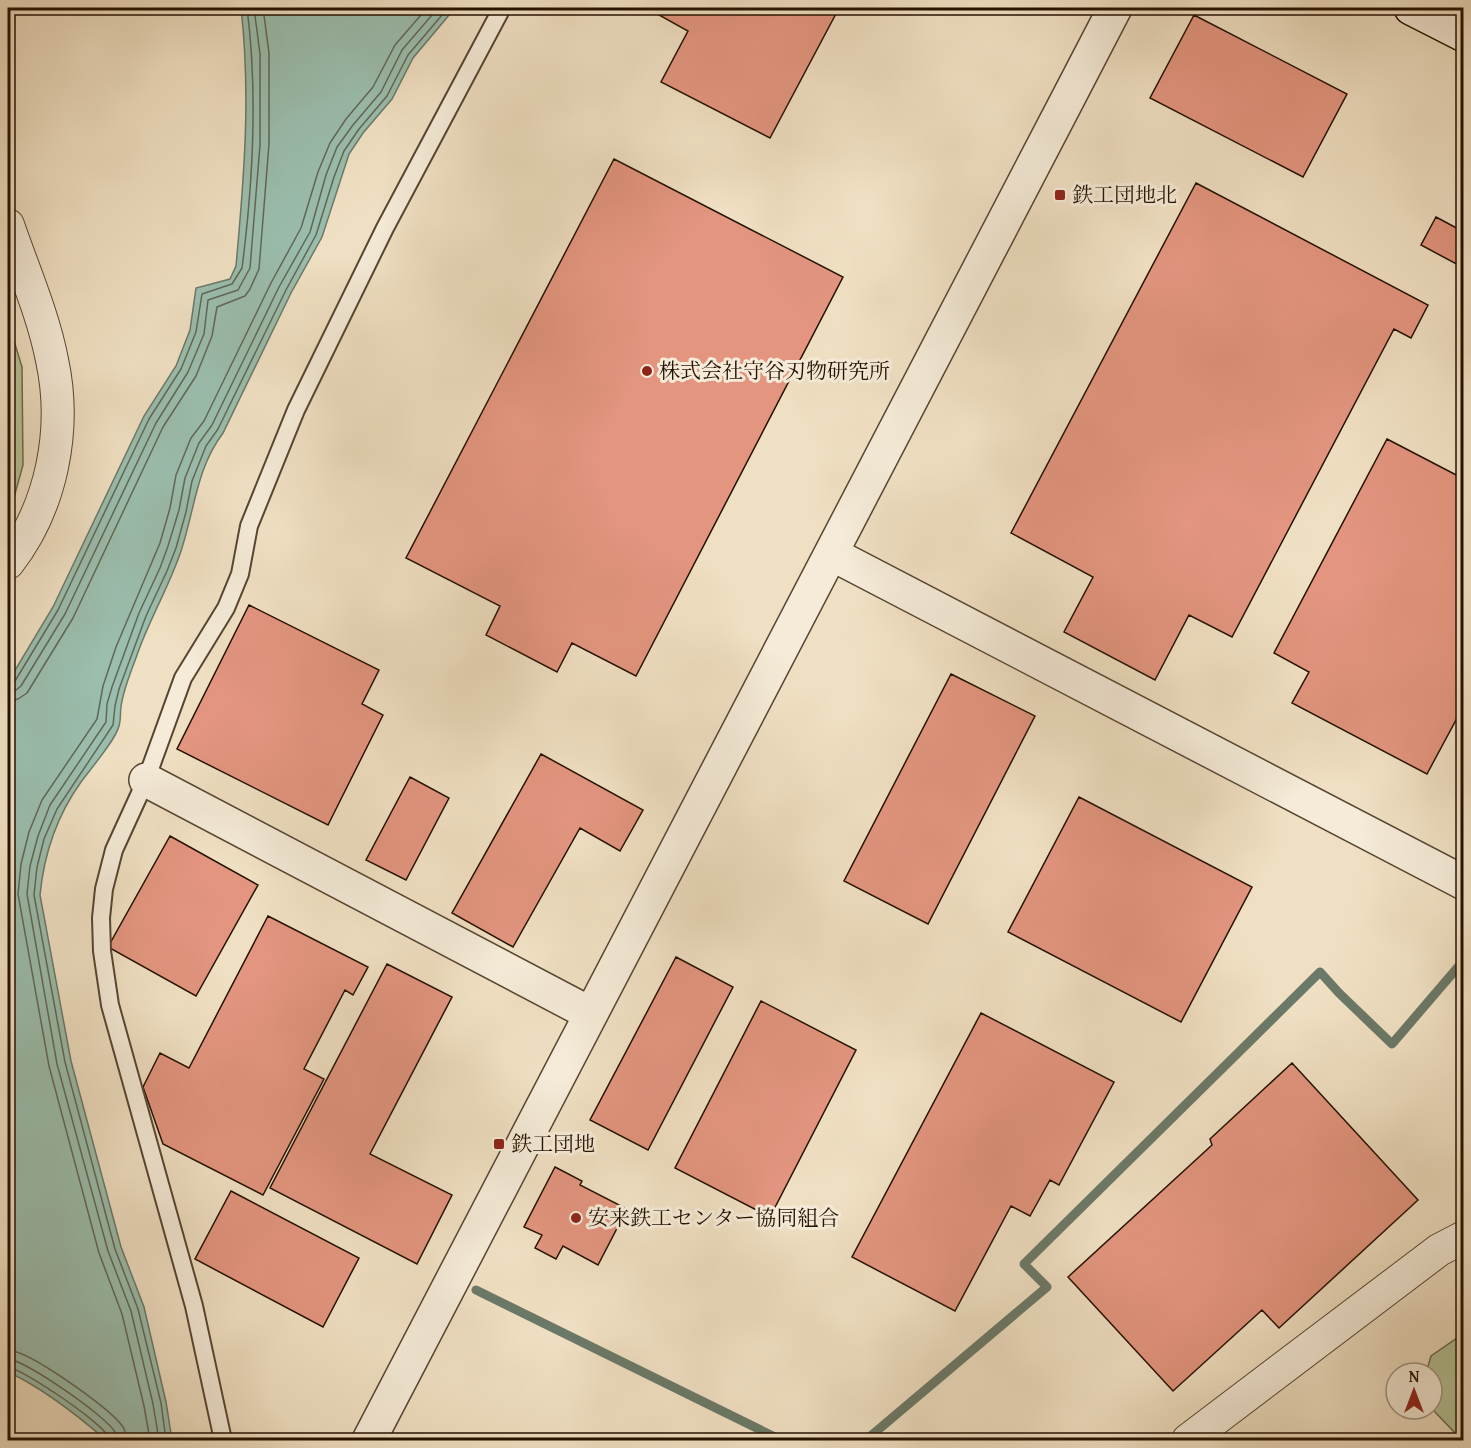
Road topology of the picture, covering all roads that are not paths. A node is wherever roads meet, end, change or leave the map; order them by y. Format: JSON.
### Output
{"nodes":[{"id":1,"x":502,"y":8,"type":"edge"},
{"id":2,"x":1115,"y":8,"type":"edge"},
{"id":3,"x":1411,"y":8,"type":"edge"},
{"id":4,"x":1464,"y":35,"type":"edge"},
{"id":5,"x":8,"y":225,"type":"edge"},
{"id":6,"x":832,"y":554,"type":"junction"},
{"id":7,"x":8,"y":563,"type":"edge"},
{"id":8,"x":146,"y":780,"type":"junction"},
{"id":9,"x":1464,"y":883,"type":"edge"},
{"id":10,"x":589,"y":1013,"type":"junction"},
{"id":11,"x":1464,"y":1237,"type":"edge"},
{"id":12,"x":223,"y":1440,"type":"edge"},
{"id":13,"x":369,"y":1440,"type":"edge"},
{"id":14,"x":1188,"y":1440,"type":"edge"}],
"edges":[{"from":1,"to":8,"type":"lane"},
{"from":2,"to":6,"type":"street"},
{"from":3,"to":4,"type":"street"},
{"from":5,"to":7,"type":"street"},
{"from":6,"to":9,"type":"street"},
{"from":6,"to":10,"type":"street"},
{"from":8,"to":10,"type":"street"},
{"from":8,"to":12,"type":"lane"},
{"from":10,"to":13,"type":"street"},
{"from":11,"to":14,"type":"street"}]}
